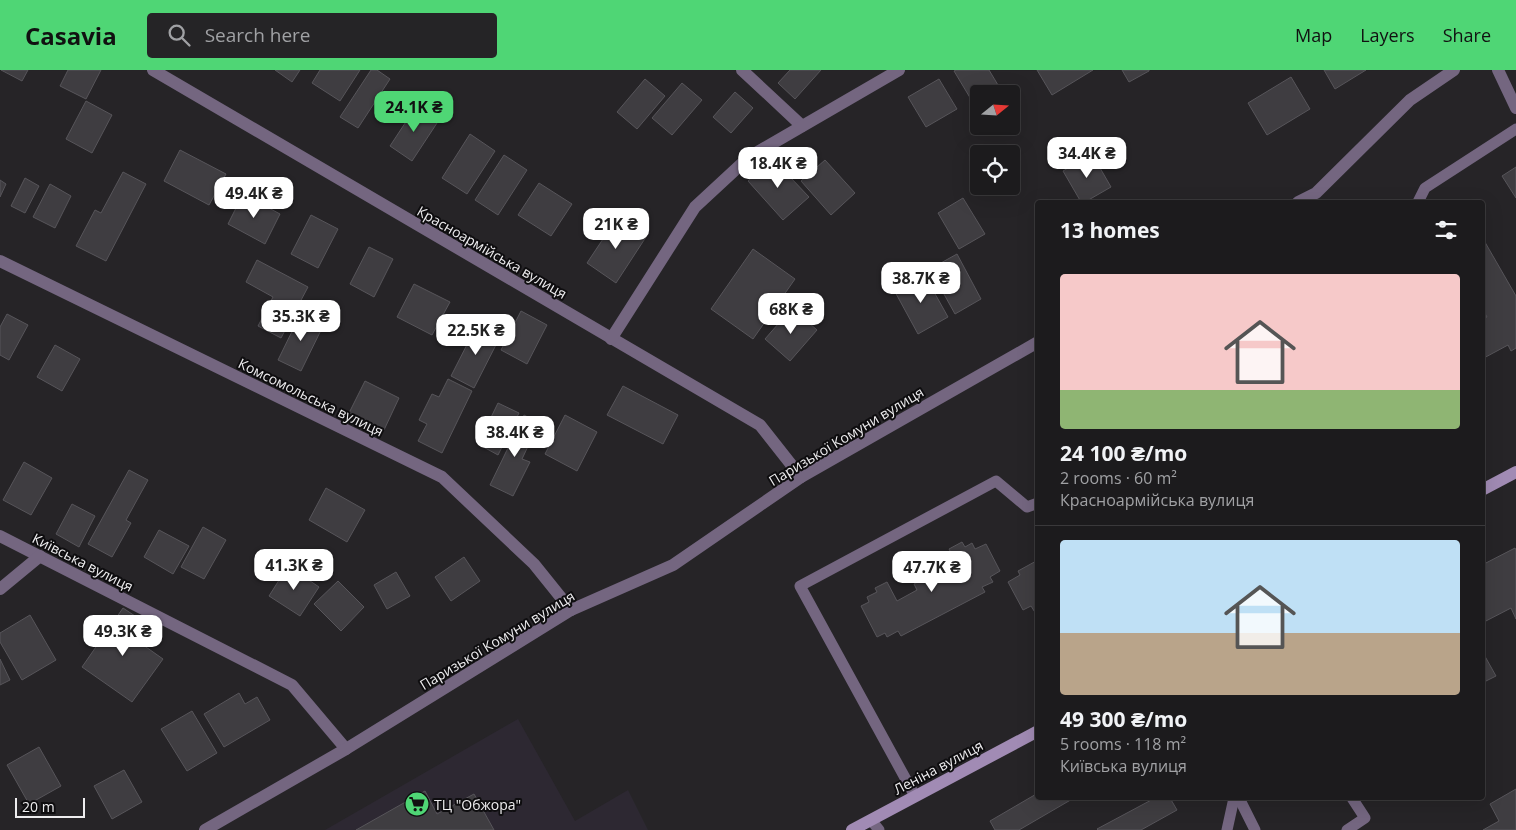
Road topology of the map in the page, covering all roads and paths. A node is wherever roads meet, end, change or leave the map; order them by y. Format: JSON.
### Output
{"nodes":[{"id":1,"x":152,"y":70,"type":"edge"},
{"id":2,"x":742,"y":70,"type":"edge"},
{"id":3,"x":898,"y":70,"type":"edge"},
{"id":4,"x":1454,"y":70,"type":"edge"},
{"id":5,"x":1498,"y":70,"type":"edge"},
{"id":6,"x":1516,"y":108,"type":"edge"},
{"id":7,"x":802,"y":126,"type":"junction"},
{"id":8,"x":1516,"y":129,"type":"edge"},
{"id":9,"x":1302,"y":200,"type":"edge"},
{"id":10,"x":1419,"y":200,"type":"edge"},
{"id":11,"x":0,"y":261,"type":"edge"},
{"id":12,"x":611,"y":339,"type":"junction"},
{"id":13,"x":1035,"y":344,"type":"edge"},
{"id":14,"x":1516,"y":472,"type":"edge"},
{"id":15,"x":801,"y":477,"type":"junction"},
{"id":16,"x":1485,"y":488,"type":"edge"},
{"id":17,"x":1035,"y":504,"type":"edge"},
{"id":18,"x":0,"y":536,"type":"edge"},
{"id":19,"x":40,"y":556,"type":"junction"},
{"id":20,"x":0,"y":589,"type":"edge"},
{"id":21,"x":571,"y":610,"type":"junction"},
{"id":22,"x":1035,"y":733,"type":"edge"},
{"id":23,"x":346,"y":749,"type":"junction"},
{"id":24,"x":915,"y":796,"type":"junction"},
{"id":25,"x":1234,"y":800,"type":"edge"},
{"id":26,"x":1241,"y":800,"type":"edge"},
{"id":27,"x":1353,"y":800,"type":"edge"},
{"id":28,"x":875,"y":825,"type":"edge"},
{"id":29,"x":205,"y":830,"type":"edge"},
{"id":30,"x":852,"y":830,"type":"edge"},
{"id":31,"x":1227,"y":830,"type":"edge"},
{"id":32,"x":1255,"y":830,"type":"edge"},
{"id":33,"x":1347,"y":830,"type":"edge"}],
"edges":[{"from":1,"to":12,"type":"street","name":"Красноармійська вулиця"},
{"from":2,"to":7,"type":"street"},
{"from":3,"to":7,"type":"street"},
{"from":4,"to":9,"type":"street"},
{"from":5,"to":6,"type":"street"},
{"from":7,"to":12,"type":"street"},
{"from":8,"to":10,"type":"lane"},
{"from":11,"to":21,"type":"street","name":"Комсомольська вулиця"},
{"from":12,"to":15,"type":"street","name":"Красноармійська вулиця"},
{"from":13,"to":15,"type":"street","name":"Паризької Комуни вулиця"},
{"from":14,"to":16,"type":"main road"},
{"from":15,"to":21,"type":"street","name":"Паризької Комуни вулиця"},
{"from":17,"to":24,"type":"lane"},
{"from":18,"to":19,"type":"street","name":"Київська вулиця"},
{"from":19,"to":20,"type":"street"},
{"from":19,"to":23,"type":"street","name":"Київська вулиця"},
{"from":21,"to":23,"type":"street","name":"Паризької Комуни вулиця"},
{"from":22,"to":24,"type":"main road","name":"Леніна вулиця"},
{"from":23,"to":29,"type":"street","name":"Паризької Комуни вулиця"},
{"from":24,"to":28,"type":"main road","name":"Леніна вулиця"},
{"from":25,"to":31,"type":"lane"},
{"from":26,"to":32,"type":"lane"},
{"from":27,"to":33,"type":"lane"},
{"from":28,"to":30,"type":"main road","name":"Леніна вулиця"}]}
